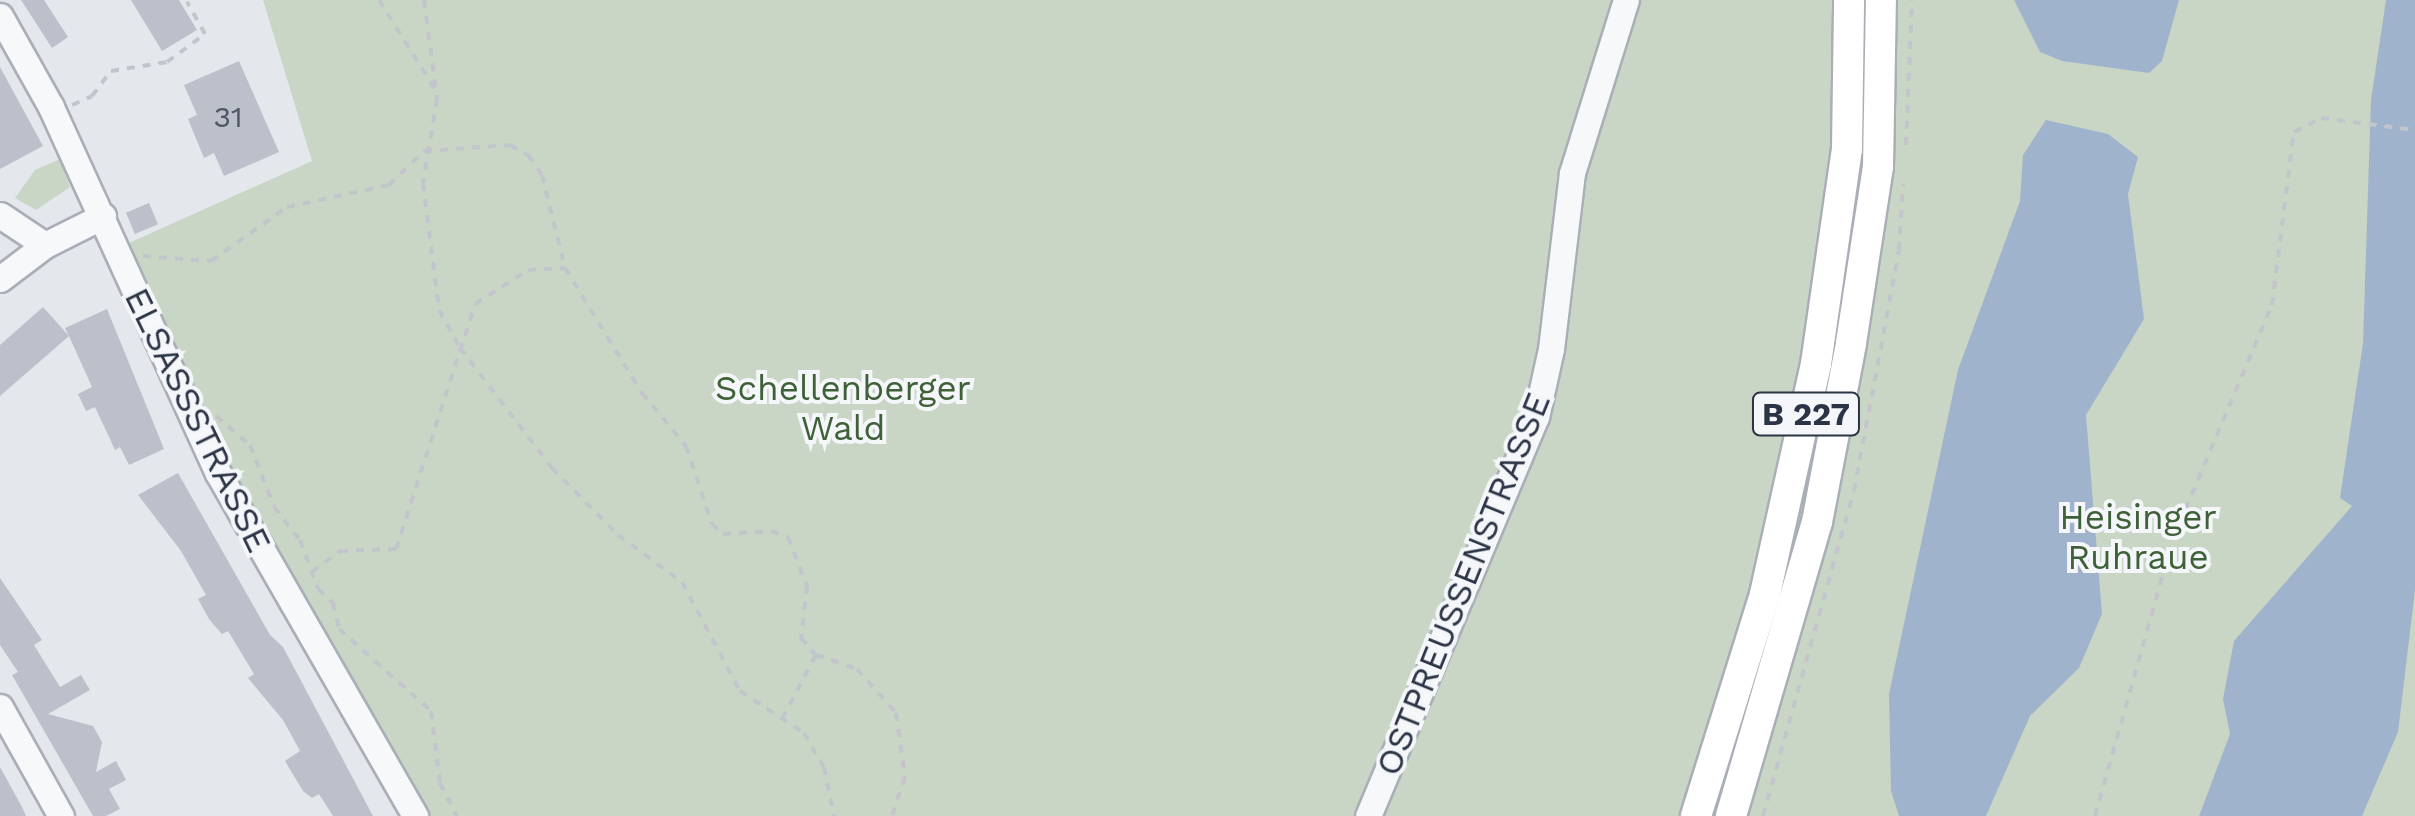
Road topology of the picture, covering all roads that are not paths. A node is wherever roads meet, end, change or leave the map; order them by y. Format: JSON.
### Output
{"nodes":[{"id":1,"x":1626,"y":0,"type":"edge"},
{"id":2,"x":1849,"y":0,"type":"edge"},
{"id":3,"x":1880,"y":0,"type":"edge"},
{"id":4,"x":0,"y":16,"type":"edge"},
{"id":5,"x":0,"y":215,"type":"edge"},
{"id":6,"x":102,"y":216,"type":"junction"},
{"id":7,"x":45,"y":245,"type":"junction"},
{"id":8,"x":0,"y":279,"type":"edge"},
{"id":9,"x":0,"y":706,"type":"edge"},
{"id":10,"x":61,"y":816,"type":"edge"},
{"id":11,"x":415,"y":816,"type":"edge"},
{"id":12,"x":1368,"y":816,"type":"edge"},
{"id":13,"x":1696,"y":816,"type":"edge"},
{"id":14,"x":1731,"y":816,"type":"edge"}],
"edges":[{"from":1,"to":12,"type":"street","name":"OSTPREUSSENSTRASSE"},
{"from":2,"to":13,"type":"main road","number":"B 227"},
{"from":3,"to":14,"type":"main road","number":"B 227"},
{"from":4,"to":6,"type":"street","name":"ELSASSSTRASSE"},
{"from":5,"to":7,"type":"street"},
{"from":6,"to":7,"type":"street"},
{"from":6,"to":11,"type":"street","name":"ELSASSSTRASSE"},
{"from":7,"to":8,"type":"street"},
{"from":9,"to":10,"type":"street"}]}
